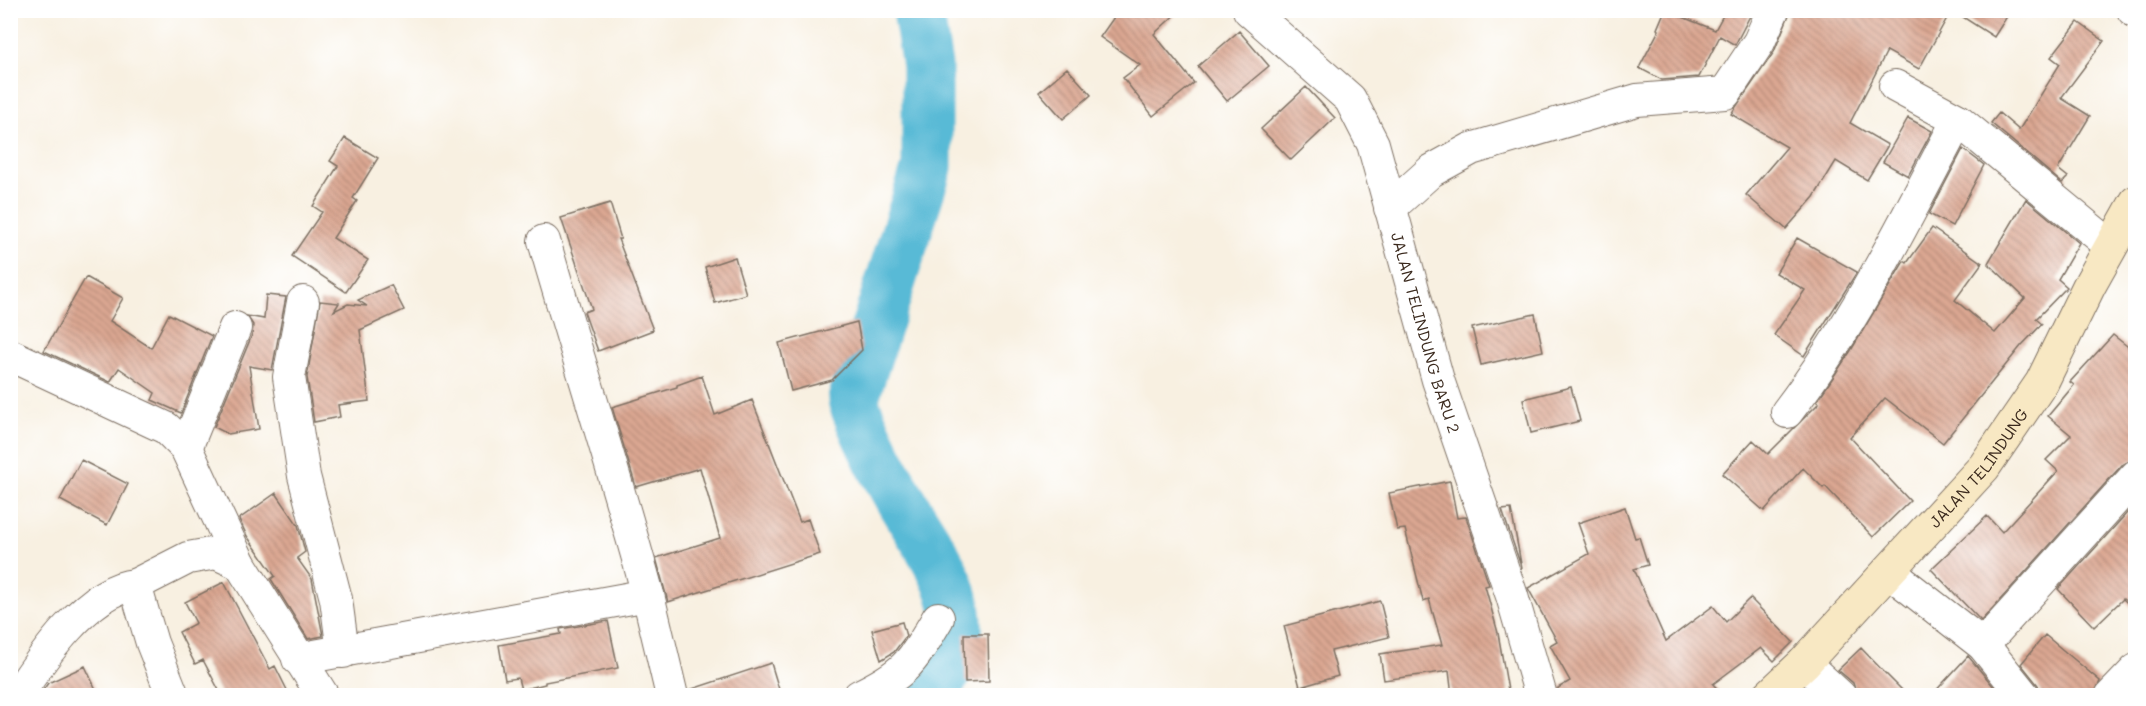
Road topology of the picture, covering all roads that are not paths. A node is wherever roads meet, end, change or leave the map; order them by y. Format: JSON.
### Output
{"nodes":[{"id":1,"x":1249,"y":10,"type":"edge"},
{"id":2,"x":1773,"y":10,"type":"edge"},
{"id":3,"x":1895,"y":86,"type":"dead end"},
{"id":4,"x":1958,"y":120,"type":"junction"},
{"id":5,"x":2136,"y":202,"type":"edge"},
{"id":6,"x":1390,"y":208,"type":"junction"},
{"id":7,"x":544,"y":241,"type":"dead end"},
{"id":8,"x":2111,"y":246,"type":"junction"},
{"id":9,"x":303,"y":302,"type":"dead end"},
{"id":10,"x":234,"y":328,"type":"dead end"},
{"id":11,"x":10,"y":356,"type":"edge"},
{"id":12,"x":1787,"y":412,"type":"dead end"},
{"id":13,"x":186,"y":448,"type":"junction"},
{"id":14,"x":2136,"y":476,"type":"edge"},
{"id":15,"x":240,"y":564,"type":"junction"},
{"id":16,"x":1888,"y":571,"type":"junction"},
{"id":17,"x":135,"y":585,"type":"junction"},
{"id":18,"x":648,"y":595,"type":"junction"},
{"id":19,"x":938,"y":618,"type":"dead end"},
{"id":20,"x":1983,"y":645,"type":"junction"},
{"id":21,"x":343,"y":651,"type":"junction"},
{"id":22,"x":298,"y":659,"type":"junction"},
{"id":23,"x":1804,"y":663,"type":"junction"},
{"id":24,"x":2136,"y":670,"type":"edge"},
{"id":25,"x":17,"y":696,"type":"edge"},
{"id":26,"x":173,"y":696,"type":"edge"},
{"id":27,"x":323,"y":696,"type":"edge"},
{"id":28,"x":672,"y":696,"type":"edge"},
{"id":29,"x":859,"y":696,"type":"edge"},
{"id":30,"x":1541,"y":696,"type":"edge"},
{"id":31,"x":1769,"y":696,"type":"edge"},
{"id":32,"x":1840,"y":696,"type":"edge"},
{"id":33,"x":2024,"y":696,"type":"edge"},
{"id":34,"x":2111,"y":696,"type":"edge"}],
"edges":[{"from":1,"to":6,"type":"street","name":"JALAN TELINDUNG BARU 2"},
{"from":2,"to":6,"type":"street"},
{"from":3,"to":4,"type":"street"},
{"from":4,"to":8,"type":"street"},
{"from":4,"to":12,"type":"street"},
{"from":5,"to":8,"type":"main road","name":"JALAN TELINDUNG"},
{"from":6,"to":30,"type":"street","name":"JALAN TELINDUNG BARU 2"},
{"from":7,"to":18,"type":"street"},
{"from":8,"to":16,"type":"main road","name":"JALAN TELINDUNG"},
{"from":9,"to":21,"type":"street"},
{"from":10,"to":13,"type":"street"},
{"from":11,"to":13,"type":"street"},
{"from":13,"to":15,"type":"street"},
{"from":14,"to":20,"type":"street"},
{"from":15,"to":17,"type":"street"},
{"from":15,"to":22,"type":"street"},
{"from":16,"to":20,"type":"street"},
{"from":16,"to":23,"type":"main road","name":"JALAN TELINDUNG"},
{"from":17,"to":25,"type":"street"},
{"from":17,"to":26,"type":"street"},
{"from":18,"to":21,"type":"street"},
{"from":18,"to":28,"type":"street"},
{"from":19,"to":29,"type":"street"},
{"from":20,"to":33,"type":"street"},
{"from":21,"to":22,"type":"street"},
{"from":22,"to":27,"type":"street"},
{"from":23,"to":31,"type":"main road","name":"JALAN TELINDUNG"},
{"from":23,"to":32,"type":"street"},
{"from":24,"to":34,"type":"street"}]}
